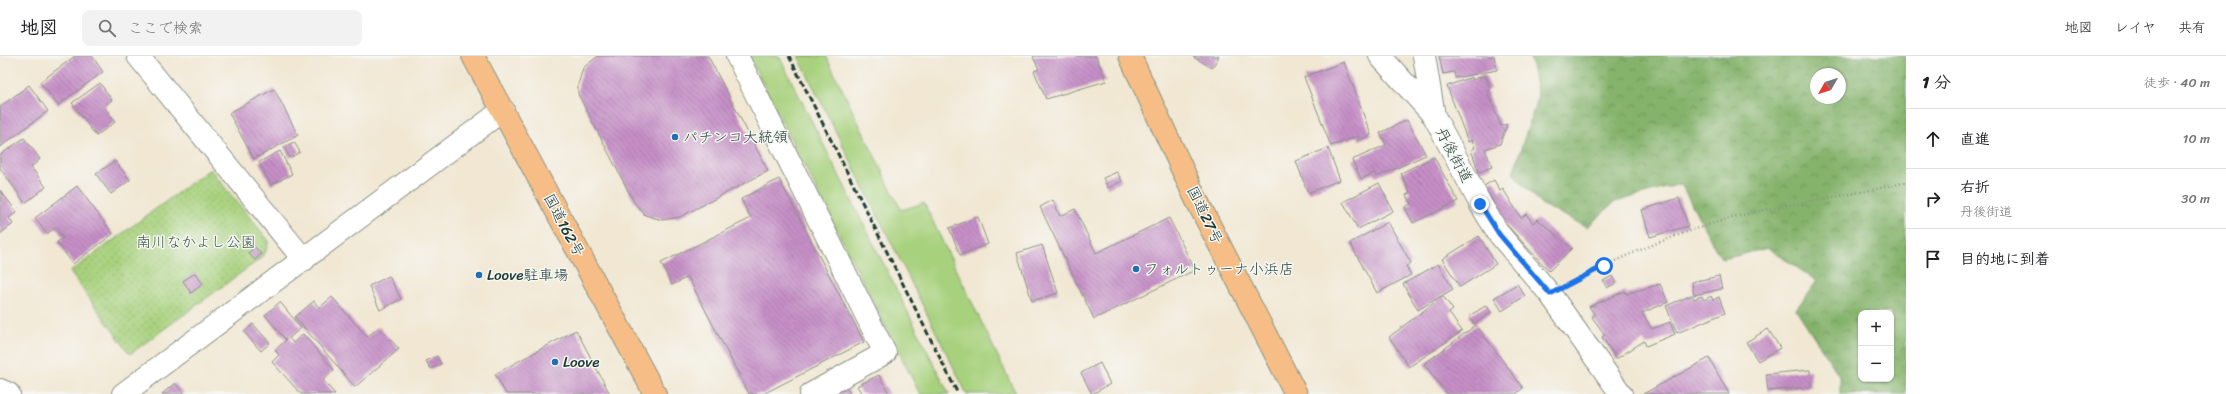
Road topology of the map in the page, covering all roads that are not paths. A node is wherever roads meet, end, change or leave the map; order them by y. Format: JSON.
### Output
{"nodes":[{"id":1,"x":138,"y":56,"type":"edge"},
{"id":2,"x":473,"y":56,"type":"edge"},
{"id":3,"x":737,"y":56,"type":"edge"},
{"id":4,"x":1130,"y":56,"type":"edge"},
{"id":5,"x":1380,"y":56,"type":"edge"},
{"id":6,"x":1424,"y":56,"type":"edge"},
{"id":7,"x":503,"y":110,"type":"junction"},
{"id":8,"x":1434,"y":116,"type":"junction"},
{"id":9,"x":304,"y":260,"type":"junction"},
{"id":10,"x":0,"y":390,"type":"edge"},
{"id":11,"x":9,"y":394,"type":"edge"},
{"id":12,"x":123,"y":394,"type":"edge"},
{"id":13,"x":655,"y":394,"type":"edge"},
{"id":14,"x":811,"y":394,"type":"edge"},
{"id":15,"x":1296,"y":394,"type":"edge"},
{"id":16,"x":1621,"y":394,"type":"edge"}],
"edges":[{"from":1,"to":9,"type":"street"},
{"from":2,"to":7,"type":"highway","name":"国道162号"},
{"from":3,"to":14,"type":"street"},
{"from":4,"to":15,"type":"highway","name":"国道27号"},
{"from":5,"to":8,"type":"street","name":"丹後街道"},
{"from":6,"to":8,"type":"street"},
{"from":7,"to":9,"type":"street"},
{"from":7,"to":13,"type":"highway","name":"国道162号"},
{"from":8,"to":16,"type":"street","name":"丹後街道"},
{"from":9,"to":12,"type":"street"},
{"from":10,"to":11,"type":"street"}]}
